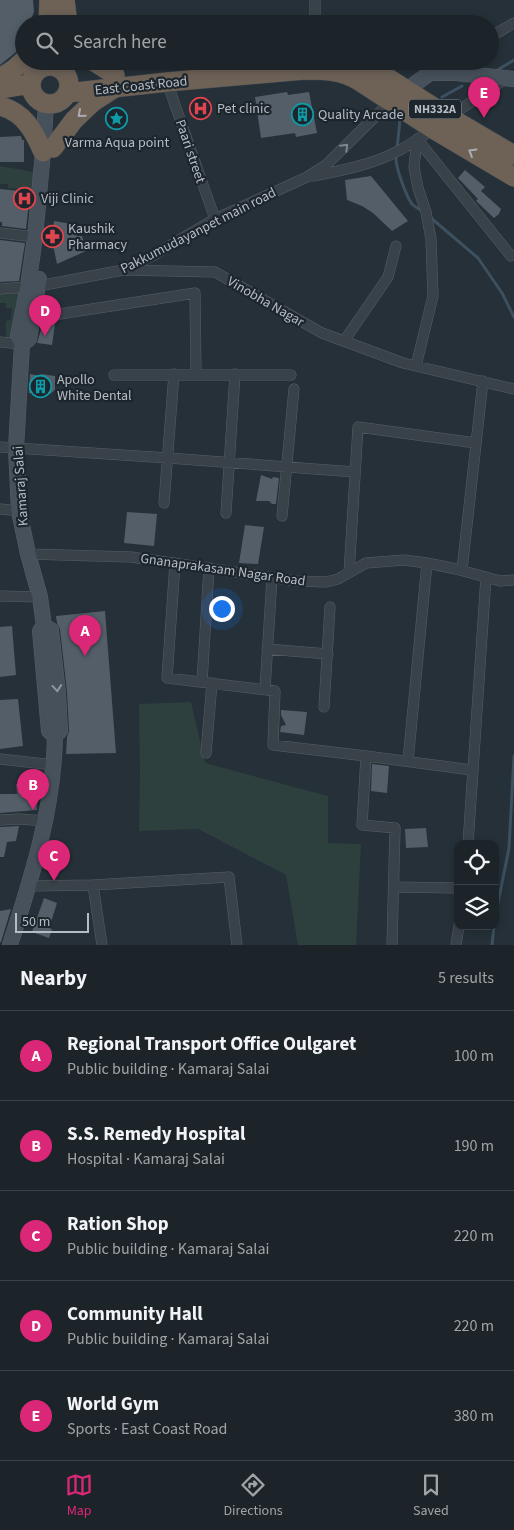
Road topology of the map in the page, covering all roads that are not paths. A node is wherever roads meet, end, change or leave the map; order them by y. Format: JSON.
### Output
{"nodes":[{"id":1,"x":316,"y":0,"type":"edge"},
{"id":2,"x":316,"y":15,"type":"edge"},
{"id":3,"x":514,"y":23,"type":"edge"},
{"id":4,"x":499,"y":32,"type":"edge"},
{"id":5,"x":15,"y":68,"type":"edge"},
{"id":6,"x":103,"y":70,"type":"edge"},
{"id":7,"x":191,"y":70,"type":"edge"},
{"id":8,"x":374,"y":70,"type":"edge"},
{"id":9,"x":435,"y":70,"type":"edge"},
{"id":10,"x":430,"y":73,"type":"junction"},
{"id":11,"x":511,"y":77,"type":"edge"},
{"id":12,"x":0,"y":78,"type":"edge"},
{"id":13,"x":115,"y":81,"type":"junction"},
{"id":14,"x":51,"y":82,"type":"edge"},
{"id":15,"x":167,"y":82,"type":"junction"},
{"id":16,"x":0,"y":89,"type":"edge"},
{"id":17,"x":398,"y":96,"type":"junction"},
{"id":18,"x":0,"y":105,"type":"edge"},
{"id":19,"x":448,"y":117,"type":"junction"},
{"id":20,"x":433,"y":129,"type":"junction"},
{"id":21,"x":417,"y":140,"type":"junction"},
{"id":22,"x":48,"y":150,"type":"junction"},
{"id":23,"x":514,"y":156,"type":"edge"},
{"id":24,"x":307,"y":177,"type":"junction"},
{"id":25,"x":514,"y":178,"type":"edge"},
{"id":26,"x":214,"y":219,"type":"junction"},
{"id":27,"x":0,"y":233,"type":"edge"},
{"id":28,"x":35,"y":237,"type":"junction"},
{"id":29,"x":396,"y":246,"type":"dead end"},
{"id":30,"x":512,"y":256,"type":"dead end"},
{"id":31,"x":123,"y":270,"type":"junction"},
{"id":32,"x":33,"y":286,"type":"junction"},
{"id":33,"x":0,"y":289,"type":"edge"},
{"id":34,"x":34,"y":314,"type":"junction"},
{"id":35,"x":344,"y":341,"type":"junction"},
{"id":36,"x":0,"y":342,"type":"edge"},
{"id":37,"x":22,"y":344,"type":"junction"},
{"id":38,"x":416,"y":366,"type":"junction"},
{"id":39,"x":114,"y":374,"type":"dead end"},
{"id":40,"x":174,"y":374,"type":"junction"},
{"id":41,"x":196,"y":374,"type":"junction"},
{"id":42,"x":235,"y":374,"type":"junction"},
{"id":43,"x":291,"y":375,"type":"dead end"},
{"id":44,"x":483,"y":381,"type":"junction"},
{"id":45,"x":510,"y":388,"type":"edge"},
{"id":46,"x":294,"y":389,"type":"dead end"},
{"id":47,"x":476,"y":443,"type":"junction"},
{"id":48,"x":0,"y":447,"type":"edge"},
{"id":49,"x":16,"y":448,"type":"junction"},
{"id":50,"x":168,"y":458,"type":"junction"},
{"id":51,"x":228,"y":463,"type":"junction"},
{"id":52,"x":287,"y":467,"type":"junction"},
{"id":53,"x":355,"y":472,"type":"junction"},
{"id":54,"x":164,"y":503,"type":"dead end"},
{"id":55,"x":0,"y":509,"type":"edge"},
{"id":56,"x":19,"y":511,"type":"junction"},
{"id":57,"x":226,"y":513,"type":"dead end"},
{"id":58,"x":282,"y":516,"type":"dead end"},
{"id":59,"x":28,"y":554,"type":"junction"},
{"id":60,"x":175,"y":563,"type":"junction"},
{"id":61,"x":427,"y":563,"type":"junction"},
{"id":62,"x":209,"y":568,"type":"junction"},
{"id":63,"x":462,"y":570,"type":"junction"},
{"id":64,"x":349,"y":573,"type":"junction"},
{"id":65,"x":486,"y":577,"type":"junction"},
{"id":66,"x":272,"y":578,"type":"junction"},
{"id":67,"x":514,"y":580,"type":"edge"},
{"id":68,"x":0,"y":596,"type":"edge"},
{"id":69,"x":40,"y":597,"type":"junction"},
{"id":70,"x":330,"y":607,"type":"dead end"},
{"id":71,"x":267,"y":649,"type":"junction"},
{"id":72,"x":328,"y":654,"type":"junction"},
{"id":73,"x":207,"y":683,"type":"junction"},
{"id":74,"x":265,"y":690,"type":"junction"},
{"id":75,"x":324,"y":707,"type":"dead end"},
{"id":76,"x":206,"y":753,"type":"dead end"},
{"id":77,"x":366,"y":756,"type":"junction"},
{"id":78,"x":0,"y":759,"type":"edge"},
{"id":79,"x":408,"y":760,"type":"junction"},
{"id":80,"x":54,"y":765,"type":"junction"},
{"id":81,"x":472,"y":770,"type":"junction"},
{"id":82,"x":0,"y":820,"type":"edge"},
{"id":83,"x":46,"y":821,"type":"junction"},
{"id":84,"x":468,"y":840,"type":"edge"},
{"id":85,"x":93,"y":885,"type":"junction"},
{"id":86,"x":29,"y":886,"type":"junction"},
{"id":87,"x":394,"y":887,"type":"junction"},
{"id":88,"x":454,"y":888,"type":"edge"},
{"id":89,"x":458,"y":930,"type":"edge"},
{"id":90,"x":236,"y":944,"type":"edge"},
{"id":91,"x":10,"y":945,"type":"edge"},
{"id":92,"x":102,"y":945,"type":"edge"},
{"id":93,"x":225,"y":945,"type":"edge"},
{"id":94,"x":392,"y":945,"type":"edge"},
{"id":95,"x":456,"y":945,"type":"edge"}],
"edges":[{"from":1,"to":2,"type":"street"},
{"from":3,"to":4,"type":"street"},
{"from":5,"to":12,"type":"highway"},
{"from":6,"to":13,"type":"highway"},
{"from":7,"to":13,"type":"highway","name":"East Coast Road","number":"NH332A"},
{"from":8,"to":17,"type":"highway","name":"East Coast Road","number":"NH332A"},
{"from":9,"to":10,"type":"street"},
{"from":10,"to":11,"type":"main road"},
{"from":10,"to":17,"type":"main road"},
{"from":11,"to":19,"type":"street"},
{"from":13,"to":14,"type":"highway","name":"East Coast Road","number":"NH332A"},
{"from":13,"to":15,"type":"highway","name":"East Coast Road","number":"NH332A"},
{"from":13,"to":22,"type":"highway","one_way":true},
{"from":14,"to":16,"type":"highway"},
{"from":14,"to":18,"type":"highway"},
{"from":14,"to":22,"type":"main road","name":"Kamaraj Salai"},
{"from":15,"to":17,"type":"highway","name":"East Coast Road","number":"NH332A"},
{"from":15,"to":26,"type":"street","name":"Paari street"},
{"from":17,"to":19,"type":"highway","name":"East Coast Road","number":"NH332A"},
{"from":17,"to":20,"type":"highway","name":"East Coast Road","number":"NH332A"},
{"from":24,"to":17,"type":"street","one_way":true},
{"from":18,"to":22,"type":"highway"},
{"from":19,"to":23,"type":"highway","name":"East Coast Road","number":"NH332A"},
{"from":20,"to":21,"type":"street"},
{"from":25,"to":20,"type":"highway","name":"East Coast Road","number":"NH332A","one_way":true},
{"from":21,"to":24,"type":"street"},
{"from":21,"to":30,"type":"street"},
{"from":21,"to":38,"type":"street"},
{"from":22,"to":28,"type":"main road","name":"Kamaraj Salai"},
{"from":22,"to":32,"type":"main road","name":"Kamaraj Salai"},
{"from":24,"to":26,"type":"street","name":"Pakkumudayanpet main road"},
{"from":26,"to":31,"type":"street","name":"Pakkumudayanpet main road"},
{"from":27,"to":28,"type":"street"},
{"from":28,"to":32,"type":"main road","name":"Kamaraj Salai"},
{"from":29,"to":35,"type":"street"},
{"from":31,"to":32,"type":"street","name":"Pakkumudayanpet main road"},
{"from":31,"to":35,"type":"street","name":"Vinobha Nagar"},
{"from":32,"to":33,"type":"street","name":"Pakkumudayanpet main road"},
{"from":32,"to":34,"type":"main road","name":"Kamaraj Salai"},
{"from":32,"to":37,"type":"main road","name":"Kamaraj Salai"},
{"from":34,"to":37,"type":"main road","name":"Kamaraj Salai"},
{"from":34,"to":41,"type":"street"},
{"from":35,"to":38,"type":"street","name":"Vinobha Nagar"},
{"from":36,"to":37,"type":"street"},
{"from":37,"to":49,"type":"main road","name":"Kamaraj Salai"},
{"from":38,"to":44,"type":"street","name":"Vinobha Nagar"},
{"from":39,"to":40,"type":"street"},
{"from":40,"to":41,"type":"street"},
{"from":40,"to":50,"type":"street"},
{"from":41,"to":42,"type":"street"},
{"from":42,"to":43,"type":"street"},
{"from":42,"to":51,"type":"street"},
{"from":44,"to":45,"type":"street","name":"Vinobha Nagar"},
{"from":44,"to":47,"type":"street"},
{"from":46,"to":52,"type":"street"},
{"from":47,"to":53,"type":"street"},
{"from":47,"to":63,"type":"street"},
{"from":48,"to":49,"type":"street"},
{"from":49,"to":50,"type":"street"},
{"from":49,"to":56,"type":"main road","name":"Kamaraj Salai"},
{"from":50,"to":51,"type":"street"},
{"from":50,"to":54,"type":"street"},
{"from":51,"to":52,"type":"street"},
{"from":51,"to":57,"type":"street"},
{"from":52,"to":53,"type":"street"},
{"from":52,"to":58,"type":"street"},
{"from":53,"to":64,"type":"street"},
{"from":55,"to":56,"type":"street"},
{"from":56,"to":59,"type":"main road","name":"Kamaraj Salai"},
{"from":59,"to":60,"type":"street","name":"Gnanaprakasam Nagar Road"},
{"from":59,"to":69,"type":"main road","name":"Kamaraj Salai"},
{"from":60,"to":62,"type":"street","name":"Gnanaprakasam Nagar Road"},
{"from":60,"to":73,"type":"street"},
{"from":61,"to":63,"type":"street","name":"Gnanaprakasam Nagar Road"},
{"from":61,"to":64,"type":"street","name":"Gnanaprakasam Nagar Road"},
{"from":61,"to":79,"type":"street"},
{"from":62,"to":66,"type":"street","name":"Gnanaprakasam Nagar Road"},
{"from":62,"to":73,"type":"street"},
{"from":63,"to":65,"type":"street","name":"Gnanaprakasam Nagar Road"},
{"from":64,"to":66,"type":"street","name":"Gnanaprakasam Nagar Road"},
{"from":65,"to":67,"type":"street","name":"Gnanaprakasam Nagar Road"},
{"from":65,"to":81,"type":"street"},
{"from":66,"to":71,"type":"street"},
{"from":68,"to":69,"type":"street"},
{"from":69,"to":80,"type":"main road","name":"Kamaraj Salai"},
{"from":70,"to":72,"type":"street"},
{"from":71,"to":72,"type":"street"},
{"from":71,"to":74,"type":"street"},
{"from":72,"to":75,"type":"street"},
{"from":73,"to":74,"type":"street"},
{"from":73,"to":76,"type":"street"},
{"from":74,"to":77,"type":"street"},
{"from":77,"to":79,"type":"street"},
{"from":77,"to":87,"type":"street"},
{"from":78,"to":80,"type":"street"},
{"from":79,"to":81,"type":"street"},
{"from":80,"to":83,"type":"main road","name":"Kamaraj Salai"},
{"from":81,"to":84,"type":"street"},
{"from":82,"to":83,"type":"street"},
{"from":83,"to":86,"type":"main road","name":"Kamaraj Salai"},
{"from":85,"to":86,"type":"street"},
{"from":85,"to":90,"type":"street"},
{"from":85,"to":92,"type":"street"},
{"from":86,"to":91,"type":"main road","name":"Kamaraj Salai"},
{"from":87,"to":88,"type":"street"},
{"from":87,"to":94,"type":"street"},
{"from":89,"to":95,"type":"street"},
{"from":90,"to":93,"type":"street"}]}
